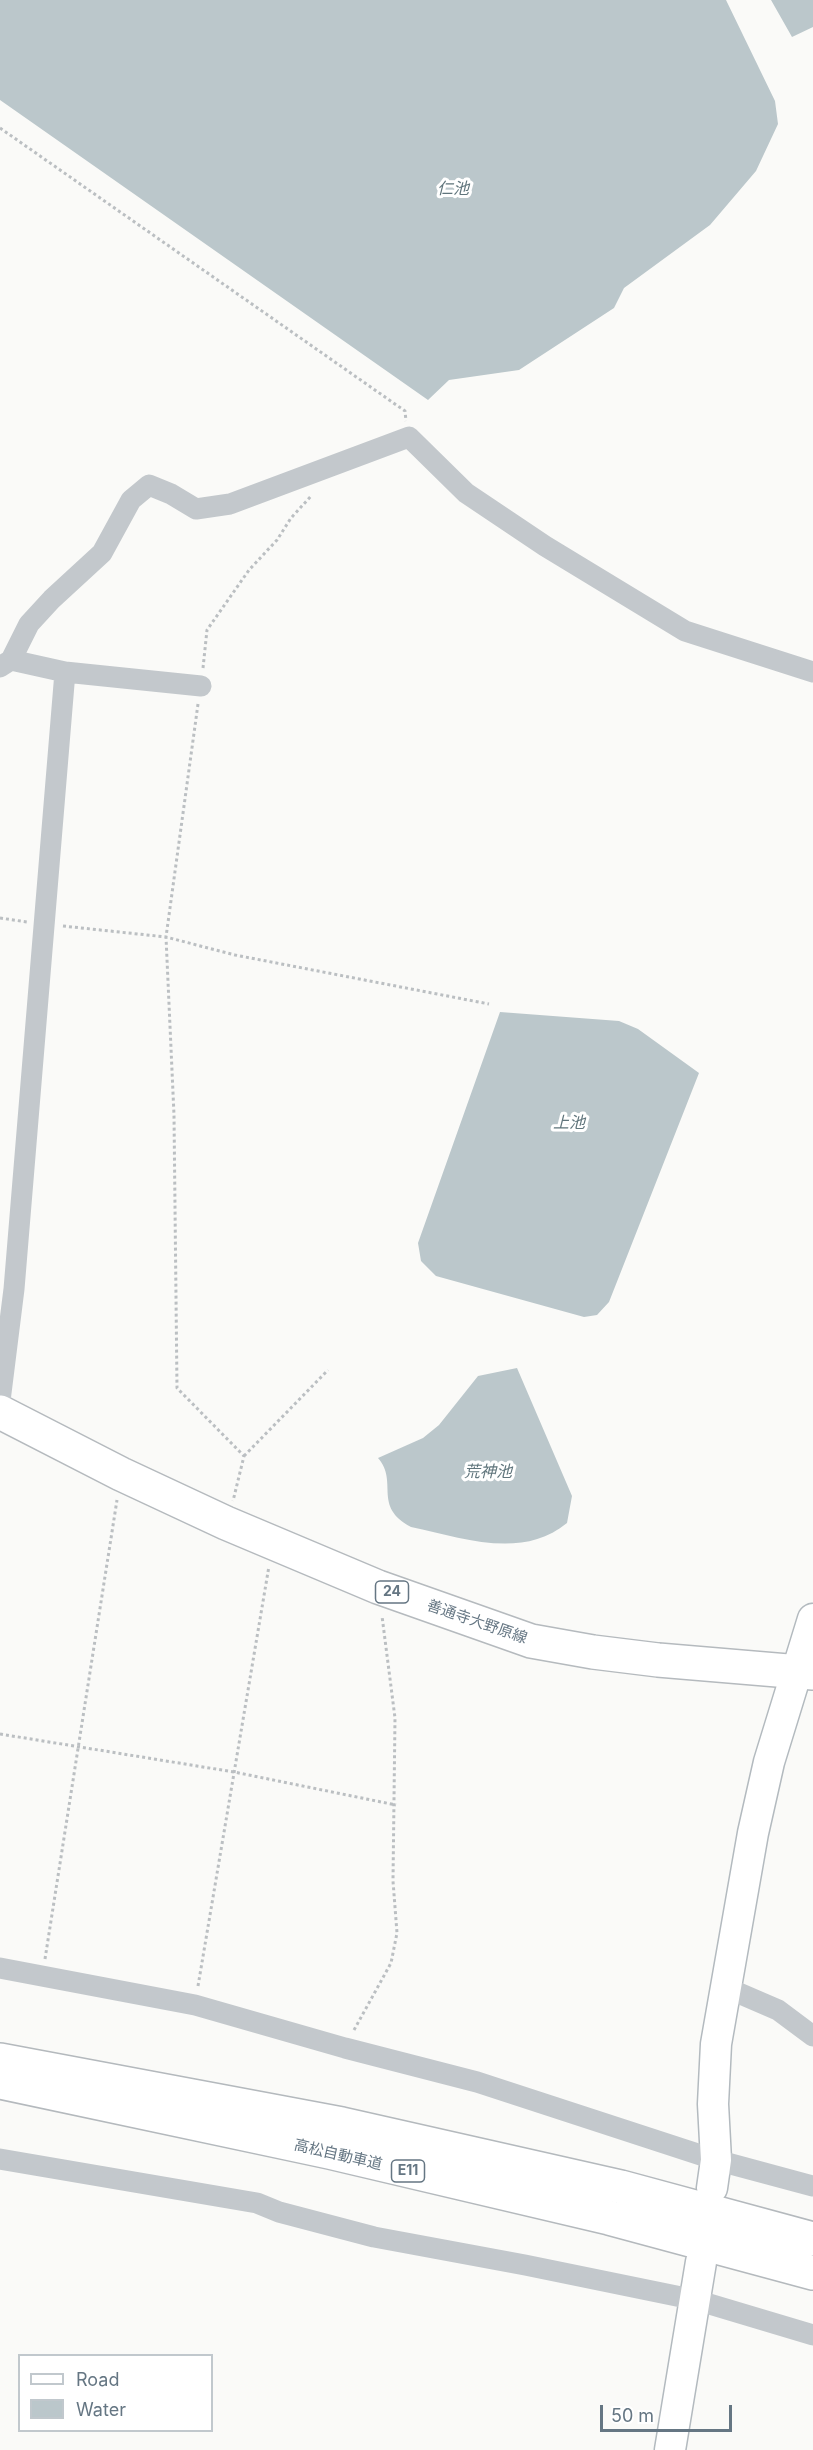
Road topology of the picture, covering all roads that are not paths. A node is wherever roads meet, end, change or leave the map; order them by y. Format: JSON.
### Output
{"nodes":[{"id":1,"x":5,"y":663,"type":"edge"},
{"id":2,"x":65,"y":672,"type":"junction"},
{"id":3,"x":813,"y":672,"type":"edge"},
{"id":4,"x":201,"y":686,"type":"road end"},
{"id":5,"x":0,"y":1401,"type":"edge"},
{"id":6,"x":0,"y":1412,"type":"edge"},
{"id":7,"x":813,"y":1619,"type":"edge"},
{"id":8,"x":805,"y":1672,"type":"edge"},
{"id":9,"x":0,"y":1968,"type":"edge"},
{"id":10,"x":727,"y":1988,"type":"junction"},
{"id":11,"x":813,"y":2036,"type":"edge"},
{"id":12,"x":0,"y":2060,"type":"edge"},
{"id":13,"x":0,"y":2082,"type":"edge"},
{"id":14,"x":0,"y":2159,"type":"edge"},
{"id":15,"x":714,"y":2174,"type":"junction"},
{"id":16,"x":813,"y":2186,"type":"edge"},
{"id":17,"x":813,"y":2239,"type":"edge"},
{"id":18,"x":701,"y":2262,"type":"dead end"},
{"id":19,"x":813,"y":2273,"type":"edge"},
{"id":20,"x":696,"y":2300,"type":"junction"},
{"id":21,"x":813,"y":2335,"type":"edge"},
{"id":22,"x":670,"y":2450,"type":"edge"}],
"edges":[{"from":1,"to":2,"type":"street"},
{"from":1,"to":3,"type":"street"},
{"from":2,"to":4,"type":"street"},
{"from":2,"to":5,"type":"street"},
{"from":6,"to":8,"type":"main road","name":"善通寺大野原線","number":"24"},
{"from":7,"to":8,"type":"street"},
{"from":8,"to":10,"type":"street"},
{"from":9,"to":15,"type":"street"},
{"from":10,"to":11,"type":"street"},
{"from":10,"to":15,"type":"street"},
{"from":12,"to":17,"type":"main road","name":"高松自動車道","number":"E11"},
{"from":13,"to":19,"type":"main road","name":"高松自動車道","number":"E11"},
{"from":14,"to":20,"type":"street"},
{"from":15,"to":16,"type":"street"},
{"from":18,"to":20,"type":"street"},
{"from":20,"to":21,"type":"street"},
{"from":20,"to":22,"type":"street"}]}
